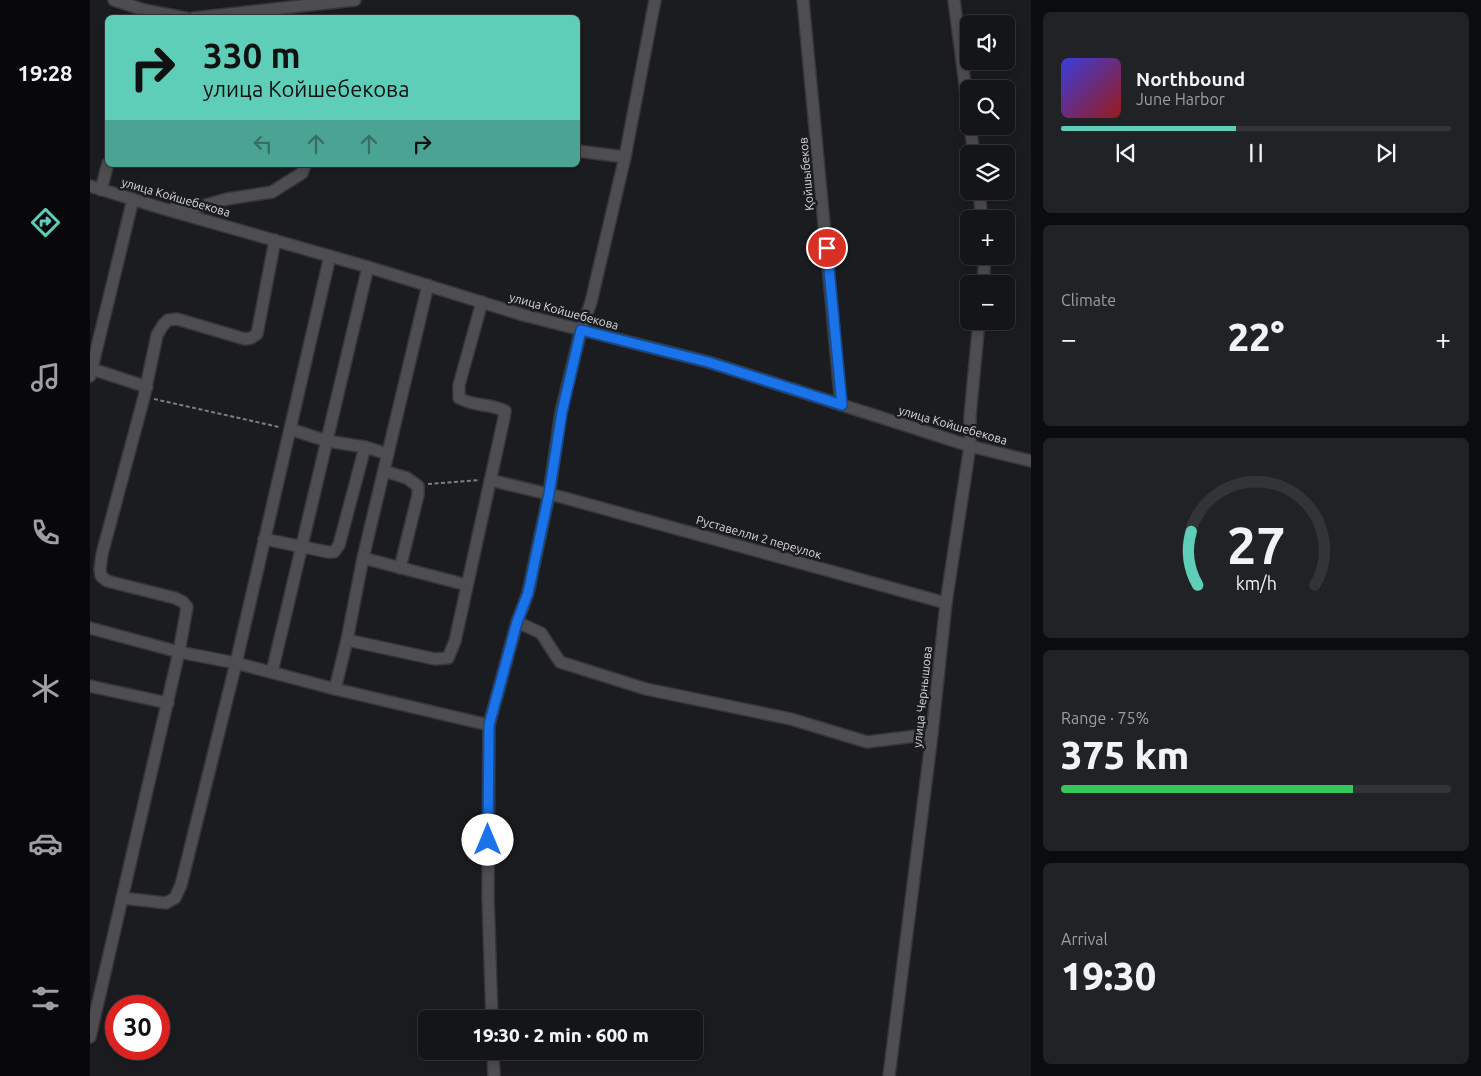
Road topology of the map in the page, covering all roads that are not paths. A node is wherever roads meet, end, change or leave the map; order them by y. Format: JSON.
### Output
{"nodes":[{"id":1,"x":114,"y":0,"type":"edge"},
{"id":2,"x":355,"y":0,"type":"edge"},
{"id":3,"x":655,"y":0,"type":"edge"},
{"id":4,"x":803,"y":0,"type":"edge"},
{"id":5,"x":954,"y":0,"type":"edge"},
{"id":6,"x":144,"y":9,"type":"edge"},
{"id":7,"x":172,"y":15,"type":"edge"},
{"id":8,"x":221,"y":15,"type":"edge"},
{"id":9,"x":964,"y":80,"type":"edge"},
{"id":10,"x":580,"y":151,"type":"edge"},
{"id":11,"x":625,"y":157,"type":"junction"},
{"id":12,"x":106,"y":167,"type":"edge"},
{"id":13,"x":304,"y":167,"type":"edge"},
{"id":14,"x":96,"y":188,"type":"edge"},
{"id":15,"x":133,"y":199,"type":"junction"},
{"id":16,"x":161,"y":208,"type":"junction"},
{"id":17,"x":275,"y":240,"type":"junction"},
{"id":18,"x":330,"y":256,"type":"junction"},
{"id":19,"x":368,"y":267,"type":"junction"},
{"id":20,"x":428,"y":286,"type":"junction"},
{"id":21,"x":482,"y":302,"type":"junction"},
{"id":22,"x":581,"y":330,"type":"junction"},
{"id":23,"x":978,"y":330,"type":"edge"},
{"id":24,"x":91,"y":373,"type":"edge"},
{"id":25,"x":145,"y":392,"type":"junction"},
{"id":26,"x":842,"y":405,"type":"junction"},
{"id":27,"x":290,"y":429,"type":"junction"},
{"id":28,"x":327,"y":441,"type":"junction"},
{"id":29,"x":970,"y":446,"type":"junction"},
{"id":30,"x":365,"y":447,"type":"junction"},
{"id":31,"x":388,"y":454,"type":"junction"},
{"id":32,"x":1031,"y":461,"type":"edge"},
{"id":33,"x":384,"y":471,"type":"junction"},
{"id":34,"x":490,"y":480,"type":"junction"},
{"id":35,"x":549,"y":494,"type":"junction"},
{"id":36,"x":264,"y":539,"type":"junction"},
{"id":37,"x":302,"y":546,"type":"junction"},
{"id":38,"x":363,"y":558,"type":"junction"},
{"id":39,"x":400,"y":568,"type":"junction"},
{"id":40,"x":467,"y":585,"type":"junction"},
{"id":41,"x":946,"y":603,"type":"junction"},
{"id":42,"x":517,"y":622,"type":"junction"},
{"id":43,"x":90,"y":628,"type":"edge"},
{"id":44,"x":347,"y":640,"type":"junction"},
{"id":45,"x":179,"y":652,"type":"junction"},
{"id":46,"x":236,"y":663,"type":"junction"},
{"id":47,"x":272,"y":672,"type":"junction"},
{"id":48,"x":90,"y":686,"type":"edge"},
{"id":49,"x":335,"y":688,"type":"junction"},
{"id":50,"x":168,"y":704,"type":"junction"},
{"id":51,"x":489,"y":725,"type":"junction"},
{"id":52,"x":932,"y":734,"type":"junction"},
{"id":53,"x":122,"y":898,"type":"junction"},
{"id":54,"x":95,"y":996,"type":"edge"},
{"id":55,"x":492,"y":1010,"type":"edge"},
{"id":56,"x":90,"y":1037,"type":"edge"},
{"id":57,"x":493,"y":1060,"type":"edge"},
{"id":58,"x":494,"y":1076,"type":"edge"},
{"id":59,"x":889,"y":1076,"type":"edge"}],
"edges":[{"from":1,"to":6,"type":"street"},
{"from":2,"to":8,"type":"street"},
{"from":3,"to":11,"type":"street"},
{"from":4,"to":26,"type":"street","name":"Қойшыбеков"},
{"from":5,"to":9,"type":"street"},
{"from":6,"to":7,"type":"street"},
{"from":10,"to":11,"type":"street"},
{"from":11,"to":22,"type":"street"},
{"from":12,"to":14,"type":"street"},
{"from":13,"to":16,"type":"street"},
{"from":14,"to":15,"type":"street","name":"улица Койшебекова"},
{"from":15,"to":16,"type":"street","name":"улица Койшебекова"},
{"from":15,"to":24,"type":"street"},
{"from":16,"to":17,"type":"street","name":"улица Койшебекова"},
{"from":17,"to":18,"type":"street","name":"улица Койшебекова"},
{"from":17,"to":25,"type":"street"},
{"from":18,"to":19,"type":"street","name":"улица Койшебекова"},
{"from":18,"to":27,"type":"street"},
{"from":19,"to":20,"type":"street","name":"улица Койшебекова"},
{"from":19,"to":28,"type":"street"},
{"from":20,"to":21,"type":"street","name":"улица Койшебекова"},
{"from":20,"to":31,"type":"street"},
{"from":21,"to":22,"type":"street","name":"улица Койшебекова"},
{"from":21,"to":34,"type":"street"},
{"from":22,"to":26,"type":"street","name":"улица Койшебекова"},
{"from":22,"to":35,"type":"street"},
{"from":23,"to":29,"type":"street","name":"улица Чернышова"},
{"from":24,"to":25,"type":"street"},
{"from":25,"to":45,"type":"street"},
{"from":26,"to":29,"type":"street","name":"улица Койшебекова"},
{"from":27,"to":28,"type":"street"},
{"from":27,"to":36,"type":"street"},
{"from":28,"to":30,"type":"street"},
{"from":28,"to":37,"type":"street"},
{"from":29,"to":32,"type":"street","name":"улица Койшебекова"},
{"from":29,"to":41,"type":"street","name":"улица Чернышова"},
{"from":30,"to":31,"type":"street"},
{"from":30,"to":37,"type":"street"},
{"from":31,"to":33,"type":"street"},
{"from":33,"to":38,"type":"street"},
{"from":33,"to":39,"type":"street"},
{"from":34,"to":35,"type":"street","name":"Руставелли 2 переулок"},
{"from":34,"to":40,"type":"street"},
{"from":35,"to":41,"type":"street","name":"Руставелли 2 переулок"},
{"from":35,"to":42,"type":"street"},
{"from":36,"to":37,"type":"street"},
{"from":36,"to":46,"type":"street"},
{"from":37,"to":47,"type":"street"},
{"from":38,"to":39,"type":"street"},
{"from":38,"to":44,"type":"street"},
{"from":39,"to":40,"type":"street"},
{"from":40,"to":44,"type":"street"},
{"from":41,"to":52,"type":"street","name":"улица Чернышова"},
{"from":42,"to":51,"type":"street"},
{"from":42,"to":52,"type":"street"},
{"from":43,"to":45,"type":"street"},
{"from":44,"to":49,"type":"street"},
{"from":45,"to":46,"type":"street"},
{"from":45,"to":50,"type":"street"},
{"from":46,"to":47,"type":"street"},
{"from":46,"to":53,"type":"street"},
{"from":47,"to":49,"type":"street"},
{"from":48,"to":50,"type":"street"},
{"from":49,"to":51,"type":"street"},
{"from":50,"to":53,"type":"street"},
{"from":51,"to":55,"type":"street"},
{"from":52,"to":59,"type":"street","name":"улица Чернышова"},
{"from":53,"to":54,"type":"street"},
{"from":54,"to":56,"type":"street"},
{"from":57,"to":58,"type":"street"}]}
